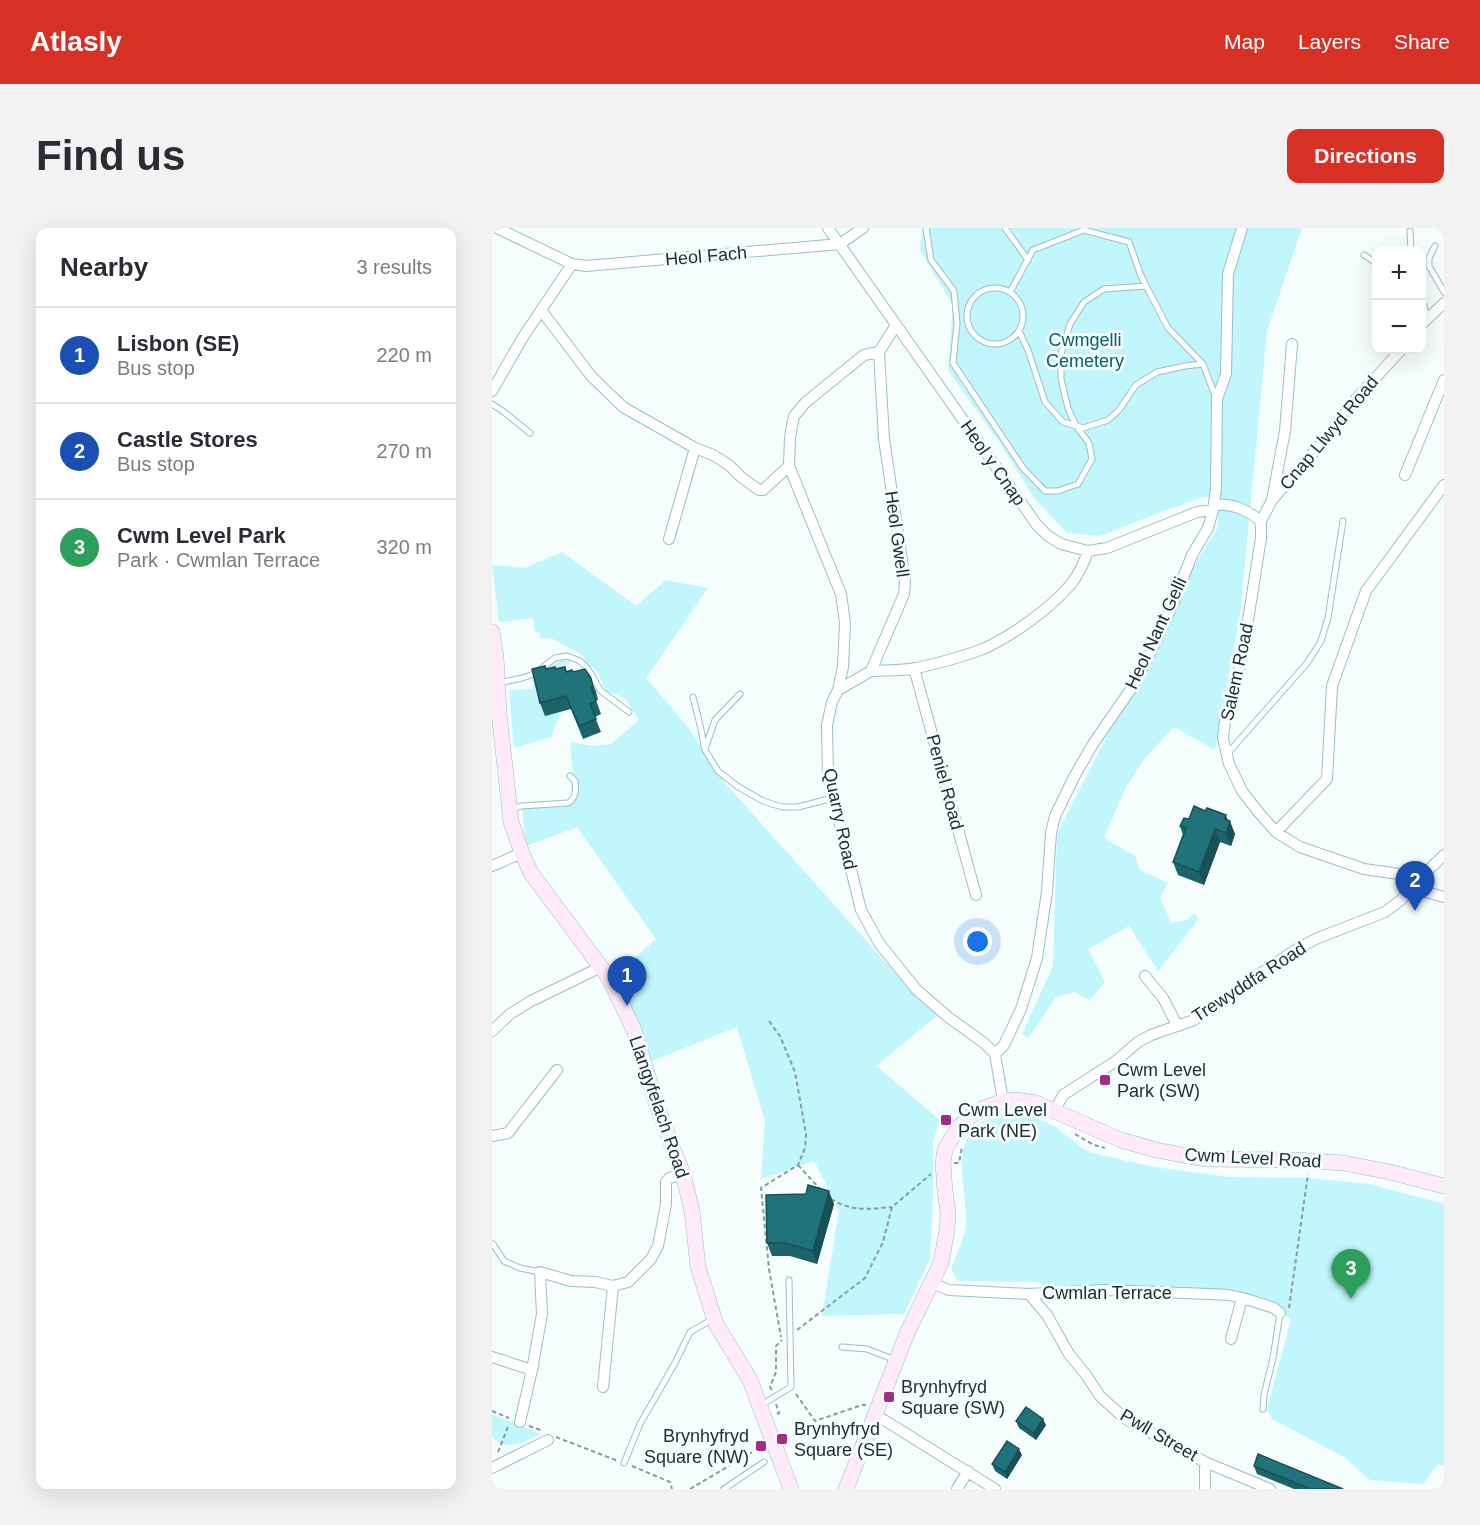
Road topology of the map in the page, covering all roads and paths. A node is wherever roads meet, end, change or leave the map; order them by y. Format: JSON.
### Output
{"nodes":[{"id":1,"x":497,"y":228,"type":"edge"},
{"id":2,"x":828,"y":228,"type":"edge"},
{"id":3,"x":863,"y":228,"type":"edge"},
{"id":4,"x":926,"y":228,"type":"edge"},
{"id":5,"x":1005,"y":228,"type":"edge"},
{"id":6,"x":1242,"y":228,"type":"edge"},
{"id":7,"x":1410,"y":231,"type":"dead end"},
{"id":8,"x":840,"y":244,"type":"junction"},
{"id":9,"x":1411,"y":246,"type":"edge"},
{"id":10,"x":1435,"y":246,"type":"dead end"},
{"id":11,"x":1364,"y":255,"type":"dead end"},
{"id":12,"x":1028,"y":260,"type":"junction"},
{"id":13,"x":1372,"y":260,"type":"edge"},
{"id":14,"x":572,"y":264,"type":"junction"},
{"id":15,"x":1146,"y":286,"type":"junction"},
{"id":16,"x":1010,"y":292,"type":"junction"},
{"id":17,"x":1444,"y":292,"type":"edge"},
{"id":18,"x":1444,"y":303,"type":"edge"},
{"id":19,"x":542,"y":310,"type":"junction"},
{"id":20,"x":1426,"y":320,"type":"edge"},
{"id":21,"x":896,"y":325,"type":"junction"},
{"id":22,"x":1019,"y":331,"type":"junction"},
{"id":23,"x":1292,"y":344,"type":"dead end"},
{"id":24,"x":879,"y":352,"type":"junction"},
{"id":25,"x":1397,"y":354,"type":"edge"},
{"id":26,"x":1203,"y":364,"type":"junction"},
{"id":27,"x":1444,"y":380,"type":"edge"},
{"id":28,"x":492,"y":391,"type":"edge"},
{"id":29,"x":1217,"y":399,"type":"junction"},
{"id":30,"x":492,"y":404,"type":"edge"},
{"id":31,"x":1076,"y":426,"type":"junction"},
{"id":32,"x":530,"y":433,"type":"dead end"},
{"id":33,"x":695,"y":448,"type":"junction"},
{"id":34,"x":789,"y":466,"type":"junction"},
{"id":35,"x":1405,"y":475,"type":"dead end"},
{"id":36,"x":1444,"y":485,"type":"edge"},
{"id":37,"x":1272,"y":500,"type":"junction"},
{"id":38,"x":1213,"y":507,"type":"junction"},
{"id":39,"x":1343,"y":521,"type":"dead end"},
{"id":40,"x":1259,"y":522,"type":"junction"},
{"id":41,"x":669,"y":539,"type":"dead end"},
{"id":42,"x":1088,"y":551,"type":"junction"},
{"id":43,"x":492,"y":632,"type":"edge"},
{"id":44,"x":914,"y":668,"type":"junction"},
{"id":45,"x":871,"y":671,"type":"junction"},
{"id":46,"x":498,"y":684,"type":"junction"},
{"id":47,"x":838,"y":690,"type":"junction"},
{"id":48,"x":740,"y":694,"type":"dead end"},
{"id":49,"x":693,"y":697,"type":"dead end"},
{"id":50,"x":629,"y":712,"type":"dead end"},
{"id":51,"x":496,"y":714,"type":"edge"},
{"id":52,"x":705,"y":750,"type":"junction"},
{"id":53,"x":1227,"y":755,"type":"junction"},
{"id":54,"x":570,"y":776,"type":"dead end"},
{"id":55,"x":833,"y":798,"type":"junction"},
{"id":56,"x":510,"y":809,"type":"junction"},
{"id":57,"x":1276,"y":832,"type":"junction"},
{"id":58,"x":522,"y":853,"type":"junction"},
{"id":59,"x":1444,"y":855,"type":"edge"},
{"id":60,"x":492,"y":866,"type":"edge"},
{"id":61,"x":1415,"y":883,"type":"junction"},
{"id":62,"x":976,"y":895,"type":"dead end"},
{"id":63,"x":1444,"y":897,"type":"edge"},
{"id":64,"x":601,"y":967,"type":"junction"},
{"id":65,"x":1145,"y":976,"type":"dead end"},
{"id":66,"x":769,"y":1021,"type":"dead end"},
{"id":67,"x":1177,"y":1025,"type":"junction"},
{"id":68,"x":492,"y":1030,"type":"edge"},
{"id":69,"x":995,"y":1054,"type":"junction"},
{"id":70,"x":557,"y":1070,"type":"dead end"},
{"id":71,"x":1003,"y":1101,"type":"junction"},
{"id":72,"x":1055,"y":1110,"type":"junction"},
{"id":73,"x":492,"y":1136,"type":"edge"},
{"id":74,"x":1310,"y":1161,"type":"junction"},
{"id":75,"x":943,"y":1164,"type":"junction"},
{"id":76,"x":798,"y":1165,"type":"junction"},
{"id":77,"x":683,"y":1174,"type":"junction"},
{"id":78,"x":1444,"y":1186,"type":"edge"},
{"id":79,"x":821,"y":1189,"type":"edge"},
{"id":80,"x":828,"y":1198,"type":"edge"},
{"id":81,"x":892,"y":1207,"type":"junction"},
{"id":82,"x":493,"y":1244,"type":"edge"},
{"id":83,"x":540,"y":1272,"type":"junction"},
{"id":84,"x":789,"y":1280,"type":"dead end"},
{"id":85,"x":931,"y":1283,"type":"junction"},
{"id":86,"x":613,"y":1286,"type":"junction"},
{"id":87,"x":1029,"y":1294,"type":"junction"},
{"id":88,"x":1242,"y":1298,"type":"junction"},
{"id":89,"x":715,"y":1319,"type":"junction"},
{"id":90,"x":1279,"y":1319,"type":"junction"},
{"id":91,"x":790,"y":1335,"type":"junction"},
{"id":92,"x":1231,"y":1339,"type":"dead end"},
{"id":93,"x":842,"y":1347,"type":"dead end"},
{"id":94,"x":492,"y":1357,"type":"edge"},
{"id":95,"x":896,"y":1361,"type":"junction"},
{"id":96,"x":532,"y":1370,"type":"junction"},
{"id":97,"x":603,"y":1387,"type":"dead end"},
{"id":98,"x":791,"y":1387,"type":"junction"},
{"id":99,"x":774,"y":1397,"type":"junction"},
{"id":100,"x":1263,"y":1409,"type":"dead end"},
{"id":101,"x":877,"y":1411,"type":"junction"},
{"id":102,"x":762,"y":1412,"type":"junction"},
{"id":103,"x":516,"y":1421,"type":"joint"},
{"id":104,"x":551,"y":1438,"type":"joint"},
{"id":105,"x":758,"y":1440,"type":"dead end"},
{"id":106,"x":495,"y":1461,"type":"edge"},
{"id":107,"x":764,"y":1462,"type":"dead end"},
{"id":108,"x":1205,"y":1462,"type":"junction"},
{"id":109,"x":624,"y":1463,"type":"junction"},
{"id":110,"x":968,"y":1472,"type":"junction"},
{"id":111,"x":672,"y":1489,"type":"edge"},
{"id":112,"x":690,"y":1489,"type":"edge"},
{"id":113,"x":724,"y":1489,"type":"edge"},
{"id":114,"x":791,"y":1489,"type":"edge"},
{"id":115,"x":846,"y":1489,"type":"edge"},
{"id":116,"x":957,"y":1489,"type":"edge"},
{"id":117,"x":995,"y":1489,"type":"edge"},
{"id":118,"x":1205,"y":1489,"type":"edge"},
{"id":119,"x":1270,"y":1489,"type":"edge"}],
"edges":[{"from":1,"to":14,"type":"street","name":"Heol Fach"},
{"from":2,"to":8,"type":"street","name":"Heol y Cnap"},
{"from":3,"to":8,"type":"street"},
{"from":4,"to":31,"type":"lane"},
{"from":5,"to":12,"type":"lane"},
{"from":6,"to":29,"type":"street","name":"Heol Nant Gelli"},
{"from":7,"to":9,"type":"lane"},
{"from":8,"to":14,"type":"street","name":"Heol Fach"},
{"from":8,"to":21,"type":"street","name":"Heol y Cnap"},
{"from":10,"to":17,"type":"lane"},
{"from":11,"to":13,"type":"lane"},
{"from":12,"to":15,"type":"lane"},
{"from":12,"to":16,"type":"lane"},
{"from":14,"to":19,"type":"street"},
{"from":15,"to":26,"type":"lane"},
{"from":15,"to":31,"type":"lane"},
{"from":16,"to":22,"type":"lane"},
{"from":16,"to":22,"type":"lane"},
{"from":18,"to":20,"type":"street"},
{"from":19,"to":28,"type":"street"},
{"from":19,"to":33,"type":"street"},
{"from":21,"to":24,"type":"street"},
{"from":21,"to":42,"type":"street","name":"Heol y Cnap"},
{"from":22,"to":31,"type":"lane"},
{"from":23,"to":37,"type":"street"},
{"from":24,"to":34,"type":"street","name":"Quarry Road"},
{"from":24,"to":45,"type":"street","name":"Heol Gwell"},
{"from":25,"to":37,"type":"street","name":"Cnap Llwyd Road"},
{"from":26,"to":29,"type":"lane"},
{"from":26,"to":31,"type":"lane"},
{"from":27,"to":35,"type":"street"},
{"from":29,"to":38,"type":"street","name":"Heol Nant Gelli"},
{"from":30,"to":32,"type":"lane"},
{"from":33,"to":34,"type":"street"},
{"from":33,"to":41,"type":"street"},
{"from":34,"to":47,"type":"street","name":"Quarry Road"},
{"from":36,"to":57,"type":"street"},
{"from":37,"to":40,"type":"street","name":"Cnap Llwyd Road"},
{"from":38,"to":40,"type":"street","name":"Heol y Cnap"},
{"from":38,"to":42,"type":"street","name":"Heol y Cnap"},
{"from":38,"to":69,"type":"street","name":"Heol Nant Gelli"},
{"from":39,"to":53,"type":"lane"},
{"from":40,"to":53,"type":"street","name":"Salem Road"},
{"from":42,"to":44,"type":"street"},
{"from":43,"to":46,"type":"main road","name":"Llangyfelach Road"},
{"from":44,"to":45,"type":"street"},
{"from":44,"to":62,"type":"street","name":"Peniel Road"},
{"from":45,"to":47,"type":"street"},
{"from":46,"to":50,"type":"lane"},
{"from":46,"to":51,"type":"main road","name":"Llangyfelach Road"},
{"from":47,"to":55,"type":"street","name":"Quarry Road"},
{"from":48,"to":52,"type":"lane"},
{"from":49,"to":52,"type":"lane"},
{"from":51,"to":56,"type":"main road","name":"Llangyfelach Road"},
{"from":52,"to":55,"type":"lane"},
{"from":53,"to":57,"type":"street","name":"Salem Road"},
{"from":54,"to":56,"type":"lane"},
{"from":55,"to":69,"type":"street","name":"Quarry Road"},
{"from":56,"to":58,"type":"main road","name":"Llangyfelach Road"},
{"from":57,"to":61,"type":"street","name":"Salem Road"},
{"from":58,"to":60,"type":"street"},
{"from":58,"to":64,"type":"main road","name":"Llangyfelach Road"},
{"from":59,"to":61,"type":"street","name":"Trewyddfa Road"},
{"from":61,"to":63,"type":"street","name":"Salem Road"},
{"from":61,"to":67,"type":"street","name":"Trewyddfa Road"},
{"from":64,"to":68,"type":"street"},
{"from":64,"to":77,"type":"main road","name":"Llangyfelach Road"},
{"from":65,"to":67,"type":"street"},
{"from":66,"to":76,"type":"path"},
{"from":67,"to":72,"type":"street","name":"Trewyddfa Road"},
{"from":69,"to":71,"type":"street"},
{"from":70,"to":73,"type":"street"},
{"from":71,"to":72,"type":"main road","name":"Cwm Level Road"},
{"from":71,"to":75,"type":"main road","name":"Cwm Level Road"},
{"from":72,"to":74,"type":"main road","name":"Cwm Level Road"},
{"from":74,"to":78,"type":"main road","name":"Cwm Level Road"},
{"from":74,"to":90,"type":"path"},
{"from":75,"to":81,"type":"path"},
{"from":75,"to":85,"type":"main road","name":"Cwm Level Road"},
{"from":76,"to":79,"type":"path"},
{"from":76,"to":99,"type":"path"},
{"from":77,"to":86,"type":"street"},
{"from":77,"to":89,"type":"main road","name":"Llangyfelach Road"},
{"from":80,"to":81,"type":"path"},
{"from":81,"to":91,"type":"path"},
{"from":82,"to":83,"type":"lane"},
{"from":83,"to":86,"type":"street"},
{"from":83,"to":96,"type":"street"},
{"from":84,"to":91,"type":"lane"},
{"from":85,"to":87,"type":"street","name":"Cwmlan Terrace"},
{"from":85,"to":95,"type":"main road","name":"Cwm Level Road"},
{"from":86,"to":97,"type":"street"},
{"from":87,"to":88,"type":"street","name":"Cwmlan Terrace"},
{"from":87,"to":108,"type":"street","name":"Pwll Street"},
{"from":88,"to":90,"type":"street","name":"Cwmlan Terrace"},
{"from":88,"to":92,"type":"street"},
{"from":89,"to":102,"type":"main road","name":"Llangyfelach Road"},
{"from":89,"to":109,"type":"lane"},
{"from":90,"to":100,"type":"lane"},
{"from":91,"to":98,"type":"lane"},
{"from":93,"to":95,"type":"lane"},
{"from":94,"to":96,"type":"street"},
{"from":95,"to":101,"type":"main road","name":"Cwm Level Road"},
{"from":96,"to":103,"type":"street"},
{"from":98,"to":99,"type":"lane"},
{"from":98,"to":101,"type":"path"},
{"from":99,"to":102,"type":"lane"},
{"from":99,"to":102,"type":"path"},
{"from":101,"to":110,"type":"street"},
{"from":101,"to":115,"type":"main road","name":"Cwm Level Road"},
{"from":102,"to":114,"type":"main road","name":"Llangyfelach Road"},
{"from":103,"to":106,"type":"path"},
{"from":104,"to":106,"type":"street"},
{"from":104,"to":109,"type":"path"},
{"from":105,"to":112,"type":"path"},
{"from":107,"to":113,"type":"lane"},
{"from":108,"to":118,"type":"street"},
{"from":108,"to":119,"type":"street","name":"Pwll Street"},
{"from":109,"to":111,"type":"path"},
{"from":110,"to":116,"type":"street"},
{"from":110,"to":117,"type":"street"}]}
